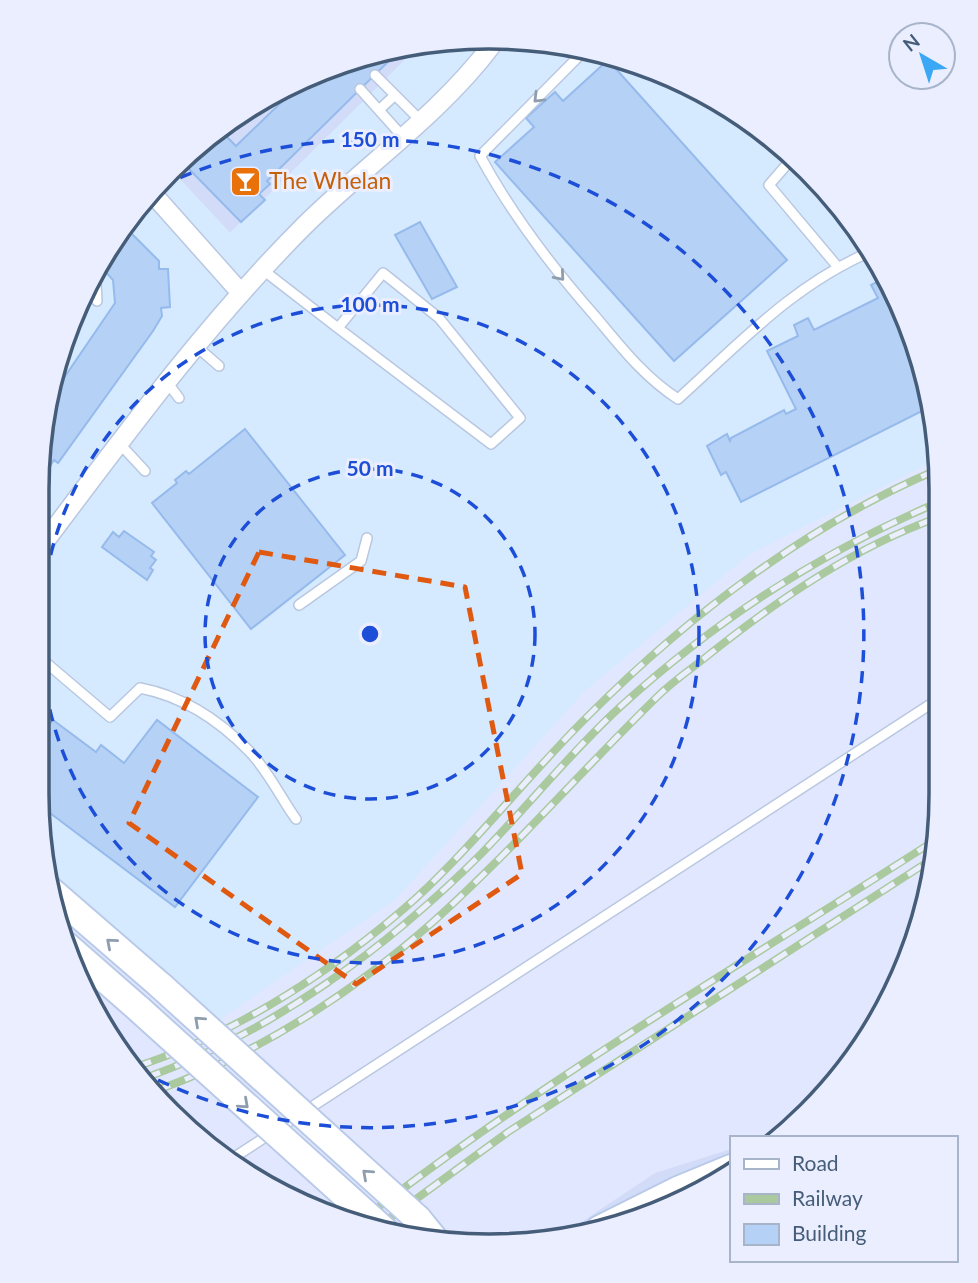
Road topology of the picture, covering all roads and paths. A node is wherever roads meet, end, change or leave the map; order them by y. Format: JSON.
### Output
{"nodes":[{"id":1,"x":489,"y":49,"type":"edge"},
{"id":2,"x":577,"y":58,"type":"edge"},
{"id":3,"x":375,"y":75,"type":"dead end"},
{"id":4,"x":360,"y":89,"type":"dead end"},
{"id":5,"x":395,"y":95,"type":"junction"},
{"id":6,"x":379,"y":110,"type":"junction"},
{"id":7,"x":422,"y":122,"type":"junction"},
{"id":8,"x":404,"y":138,"type":"junction"},
{"id":9,"x":786,"y":165,"type":"edge"},
{"id":10,"x":158,"y":199,"type":"edge"},
{"id":11,"x":862,"y":255,"type":"edge"},
{"id":12,"x":837,"y":266,"type":"junction"},
{"id":13,"x":263,"y":270,"type":"junction"},
{"id":14,"x":96,"y":290,"type":"edge"},
{"id":15,"x":241,"y":293,"type":"junction"},
{"id":16,"x":97,"y":301,"type":"dead end"},
{"id":17,"x":338,"y":328,"type":"junction"},
{"id":18,"x":196,"y":346,"type":"junction"},
{"id":19,"x":219,"y":366,"type":"dead end"},
{"id":20,"x":166,"y":380,"type":"junction"},
{"id":21,"x":179,"y":398,"type":"dead end"},
{"id":22,"x":119,"y":443,"type":"junction"},
{"id":23,"x":145,"y":471,"type":"dead end"},
{"id":24,"x":49,"y":536,"type":"edge"},
{"id":25,"x":367,"y":538,"type":"dead end"},
{"id":26,"x":299,"y":605,"type":"dead end"},
{"id":27,"x":49,"y":665,"type":"edge"},
{"id":28,"x":929,"y":705,"type":"edge"},
{"id":29,"x":296,"y":819,"type":"dead end"},
{"id":30,"x":62,"y":900,"type":"edge"},
{"id":31,"x":81,"y":959,"type":"edge"},
{"id":32,"x":238,"y":1155,"type":"edge"},
{"id":33,"x":370,"y":1217,"type":"edge"},
{"id":34,"x":426,"y":1229,"type":"edge"}],
"edges":[{"from":1,"to":7,"type":"street"},
{"from":2,"to":12,"type":"lane","one_way":true},
{"from":3,"to":5,"type":"lane"},
{"from":4,"to":6,"type":"lane"},
{"from":5,"to":6,"type":"lane"},
{"from":5,"to":7,"type":"lane"},
{"from":6,"to":8,"type":"lane"},
{"from":7,"to":8,"type":"street"},
{"from":8,"to":13,"type":"street"},
{"from":9,"to":12,"type":"lane"},
{"from":10,"to":15,"type":"street"},
{"from":11,"to":12,"type":"lane"},
{"from":13,"to":15,"type":"street"},
{"from":13,"to":17,"type":"lane"},
{"from":14,"to":16,"type":"lane"},
{"from":15,"to":18,"type":"street"},
{"from":17,"to":17,"type":"lane"},
{"from":18,"to":19,"type":"lane"},
{"from":18,"to":20,"type":"street"},
{"from":20,"to":21,"type":"lane"},
{"from":20,"to":22,"type":"street"},
{"from":22,"to":23,"type":"lane"},
{"from":22,"to":24,"type":"street"},
{"from":25,"to":26,"type":"lane"},
{"from":27,"to":29,"type":"lane"},
{"from":28,"to":32,"type":"lane"},
{"from":34,"to":30,"type":"main road","one_way":true,"bridge":true},
{"from":31,"to":33,"type":"main road","one_way":true,"bridge":true}]}
